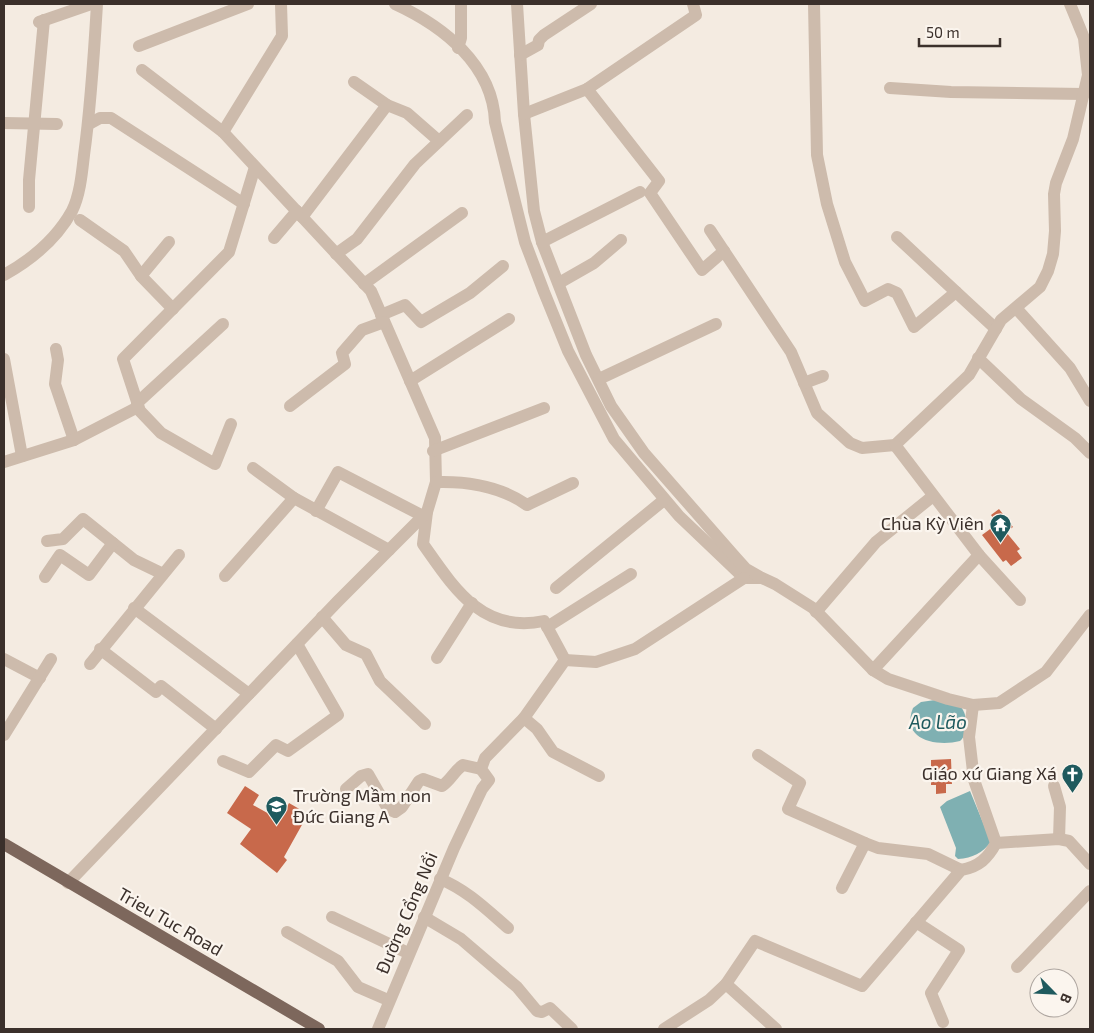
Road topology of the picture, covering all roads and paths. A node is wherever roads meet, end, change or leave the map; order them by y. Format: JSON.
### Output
{"nodes":[{"id":1,"x":91,"y":4,"type":"edge"},
{"id":2,"x":97,"y":4,"type":"edge"},
{"id":3,"x":248,"y":4,"type":"edge"},
{"id":4,"x":280,"y":4,"type":"edge"},
{"id":5,"x":395,"y":4,"type":"edge"},
{"id":6,"x":462,"y":4,"type":"edge"},
{"id":7,"x":518,"y":4,"type":"edge"},
{"id":8,"x":591,"y":4,"type":"edge"},
{"id":9,"x":693,"y":4,"type":"edge"},
{"id":10,"x":814,"y":4,"type":"edge"},
{"id":11,"x":1070,"y":4,"type":"edge"},
{"id":12,"x":415,"y":8,"type":"edge"},
{"id":13,"x":139,"y":46,"type":"dead end"},
{"id":14,"x":458,"y":48,"type":"junction"},
{"id":15,"x":520,"y":55,"type":"junction"},
{"id":16,"x":142,"y":70,"type":"dead end"},
{"id":17,"x":1089,"y":75,"type":"edge"},
{"id":18,"x":354,"y":82,"type":"dead end"},
{"id":19,"x":890,"y":88,"type":"dead end"},
{"id":20,"x":586,"y":89,"type":"junction"},
{"id":21,"x":1084,"y":94,"type":"junction"},
{"id":22,"x":387,"y":105,"type":"junction"},
{"id":23,"x":524,"y":114,"type":"junction"},
{"id":24,"x":467,"y":115,"type":"dead end"},
{"id":25,"x":4,"y":124,"type":"edge"},
{"id":26,"x":35,"y":124,"type":"junction"},
{"id":27,"x":57,"y":124,"type":"dead end"},
{"id":28,"x":89,"y":124,"type":"junction"},
{"id":29,"x":223,"y":132,"type":"junction"},
{"id":30,"x":439,"y":141,"type":"junction"},
{"id":31,"x":255,"y":166,"type":"junction"},
{"id":32,"x":640,"y":192,"type":"dead end"},
{"id":33,"x":244,"y":204,"type":"junction"},
{"id":34,"x":29,"y":207,"type":"dead end"},
{"id":35,"x":299,"y":214,"type":"junction"},
{"id":36,"x":462,"y":214,"type":"dead end"},
{"id":37,"x":80,"y":220,"type":"dead end"},
{"id":38,"x":710,"y":230,"type":"dead end"},
{"id":39,"x":897,"y":237,"type":"dead end"},
{"id":40,"x":274,"y":238,"type":"dead end"},
{"id":41,"x":620,"y":240,"type":"dead end"},
{"id":42,"x":169,"y":242,"type":"dead end"},
{"id":43,"x":542,"y":242,"type":"junction"},
{"id":44,"x":724,"y":251,"type":"junction"},
{"id":45,"x":336,"y":254,"type":"junction"},
{"id":46,"x":503,"y":266,"type":"dead end"},
{"id":47,"x":4,"y":275,"type":"edge"},
{"id":48,"x":141,"y":276,"type":"junction"},
{"id":49,"x":364,"y":284,"type":"junction"},
{"id":50,"x":558,"y":284,"type":"junction"},
{"id":51,"x":956,"y":292,"type":"junction"},
{"id":52,"x":1016,"y":308,"type":"junction"},
{"id":53,"x":173,"y":309,"type":"junction"},
{"id":54,"x":382,"y":318,"type":"junction"},
{"id":55,"x":509,"y":318,"type":"dead end"},
{"id":56,"x":222,"y":324,"type":"dead end"},
{"id":57,"x":716,"y":324,"type":"dead end"},
{"id":58,"x":996,"y":329,"type":"junction"},
{"id":59,"x":56,"y":349,"type":"dead end"},
{"id":60,"x":978,"y":358,"type":"junction"},
{"id":61,"x":4,"y":365,"type":"edge"},
{"id":62,"x":823,"y":376,"type":"dead end"},
{"id":63,"x":599,"y":379,"type":"junction"},
{"id":64,"x":410,"y":381,"type":"junction"},
{"id":65,"x":804,"y":383,"type":"junction"},
{"id":66,"x":1090,"y":401,"type":"edge"},
{"id":67,"x":138,"y":405,"type":"junction"},
{"id":68,"x":290,"y":406,"type":"dead end"},
{"id":69,"x":544,"y":408,"type":"dead end"},
{"id":70,"x":231,"y":424,"type":"dead end"},
{"id":71,"x":74,"y":440,"type":"junction"},
{"id":72,"x":895,"y":445,"type":"junction"},
{"id":73,"x":433,"y":451,"type":"junction"},
{"id":74,"x":1090,"y":453,"type":"edge"},
{"id":75,"x":22,"y":456,"type":"junction"},
{"id":76,"x":4,"y":462,"type":"edge"},
{"id":77,"x":254,"y":468,"type":"dead end"},
{"id":78,"x":436,"y":482,"type":"junction"},
{"id":79,"x":573,"y":483,"type":"dead end"},
{"id":80,"x":933,"y":496,"type":"junction"},
{"id":81,"x":294,"y":498,"type":"junction"},
{"id":82,"x":664,"y":500,"type":"junction"},
{"id":83,"x":316,"y":511,"type":"junction"},
{"id":84,"x":425,"y":514,"type":"junction"},
{"id":85,"x":47,"y":541,"type":"dead end"},
{"id":86,"x":113,"y":543,"type":"junction"},
{"id":87,"x":389,"y":550,"type":"junction"},
{"id":88,"x":179,"y":555,"type":"dead end"},
{"id":89,"x":980,"y":555,"type":"junction"},
{"id":90,"x":163,"y":574,"type":"junction"},
{"id":91,"x":631,"y":574,"type":"dead end"},
{"id":92,"x":225,"y":576,"type":"dead end"},
{"id":93,"x":45,"y":577,"type":"dead end"},
{"id":94,"x":744,"y":578,"type":"junction"},
{"id":95,"x":762,"y":578,"type":"junction"},
{"id":96,"x":556,"y":588,"type":"dead end"},
{"id":97,"x":1020,"y":600,"type":"dead end"},
{"id":98,"x":472,"y":603,"type":"junction"},
{"id":99,"x":134,"y":608,"type":"junction"},
{"id":100,"x":816,"y":612,"type":"junction"},
{"id":101,"x":1090,"y":615,"type":"edge"},
{"id":102,"x":322,"y":617,"type":"junction"},
{"id":103,"x":547,"y":627,"type":"junction"},
{"id":104,"x":297,"y":644,"type":"junction"},
{"id":105,"x":100,"y":649,"type":"junction"},
{"id":106,"x":437,"y":658,"type":"dead end"},
{"id":107,"x":4,"y":659,"type":"edge"},
{"id":108,"x":51,"y":659,"type":"dead end"},
{"id":109,"x":565,"y":660,"type":"junction"},
{"id":110,"x":90,"y":664,"type":"dead end"},
{"id":111,"x":873,"y":670,"type":"junction"},
{"id":112,"x":40,"y":678,"type":"junction"},
{"id":113,"x":249,"y":694,"type":"junction"},
{"id":114,"x":973,"y":705,"type":"junction"},
{"id":115,"x":524,"y":718,"type":"junction"},
{"id":116,"x":425,"y":724,"type":"dead end"},
{"id":117,"x":216,"y":729,"type":"junction"},
{"id":118,"x":4,"y":735,"type":"edge"},
{"id":119,"x":758,"y":755,"type":"dead end"},
{"id":120,"x":223,"y":761,"type":"dead end"},
{"id":121,"x":481,"y":769,"type":"junction"},
{"id":122,"x":599,"y":776,"type":"dead end"},
{"id":123,"x":1054,"y":786,"type":"dead end"},
{"id":124,"x":346,"y":789,"type":"dead end"},
{"id":125,"x":1059,"y":839,"type":"junction"},
{"id":126,"x":996,"y":842,"type":"junction"},
{"id":127,"x":864,"y":843,"type":"junction"},
{"id":128,"x":4,"y":844,"type":"edge"},
{"id":129,"x":1090,"y":864,"type":"edge"},
{"id":130,"x":961,"y":870,"type":"junction"},
{"id":131,"x":440,"y":879,"type":"junction"},
{"id":132,"x":68,"y":883,"type":"junction"},
{"id":133,"x":842,"y":888,"type":"dead end"},
{"id":134,"x":1090,"y":892,"type":"edge"},
{"id":135,"x":332,"y":917,"type":"dead end"},
{"id":136,"x":424,"y":917,"type":"junction"},
{"id":137,"x":916,"y":922,"type":"junction"},
{"id":138,"x":508,"y":928,"type":"dead end"},
{"id":139,"x":287,"y":932,"type":"dead end"},
{"id":140,"x":408,"y":953,"type":"junction"},
{"id":141,"x":1017,"y":967,"type":"dead end"},
{"id":142,"x":726,"y":984,"type":"junction"},
{"id":143,"x":388,"y":1000,"type":"junction"},
{"id":144,"x":943,"y":1022,"type":"dead end"},
{"id":145,"x":319,"y":1029,"type":"edge"},
{"id":146,"x":378,"y":1029,"type":"edge"},
{"id":147,"x":572,"y":1029,"type":"edge"},
{"id":148,"x":664,"y":1029,"type":"edge"},
{"id":149,"x":776,"y":1029,"type":"edge"}],
"edges":[{"from":1,"to":26,"type":"street"},
{"from":2,"to":28,"type":"street"},
{"from":3,"to":13,"type":"street"},
{"from":4,"to":29,"type":"street"},
{"from":5,"to":12,"type":"street"},
{"from":6,"to":14,"type":"street"},
{"from":7,"to":15,"type":"street"},
{"from":8,"to":15,"type":"street"},
{"from":9,"to":20,"type":"street"},
{"from":10,"to":51,"type":"street"},
{"from":11,"to":17,"type":"street"},
{"from":12,"to":14,"type":"street"},
{"from":14,"to":82,"type":"street"},
{"from":15,"to":23,"type":"street"},
{"from":16,"to":29,"type":"street"},
{"from":17,"to":21,"type":"street"},
{"from":18,"to":22,"type":"street"},
{"from":19,"to":21,"type":"street"},
{"from":20,"to":23,"type":"street"},
{"from":20,"to":44,"type":"street"},
{"from":21,"to":52,"type":"street"},
{"from":22,"to":30,"type":"street"},
{"from":22,"to":35,"type":"street"},
{"from":23,"to":43,"type":"street"},
{"from":24,"to":30,"type":"street"},
{"from":25,"to":26,"type":"street"},
{"from":26,"to":27,"type":"street"},
{"from":26,"to":34,"type":"street"},
{"from":28,"to":33,"type":"street"},
{"from":28,"to":47,"type":"street"},
{"from":29,"to":31,"type":"street"},
{"from":30,"to":45,"type":"street"},
{"from":31,"to":33,"type":"street"},
{"from":31,"to":35,"type":"street"},
{"from":32,"to":43,"type":"street"},
{"from":33,"to":53,"type":"street"},
{"from":35,"to":40,"type":"street"},
{"from":35,"to":45,"type":"street"},
{"from":36,"to":49,"type":"street"},
{"from":37,"to":48,"type":"street"},
{"from":38,"to":44,"type":"street"},
{"from":39,"to":51,"type":"street"},
{"from":41,"to":50,"type":"street"},
{"from":42,"to":48,"type":"street"},
{"from":43,"to":50,"type":"street"},
{"from":44,"to":65,"type":"street"},
{"from":45,"to":49,"type":"street"},
{"from":46,"to":54,"type":"street"},
{"from":48,"to":53,"type":"street"},
{"from":49,"to":54,"type":"street"},
{"from":50,"to":63,"type":"street"},
{"from":51,"to":58,"type":"street"},
{"from":52,"to":58,"type":"street"},
{"from":52,"to":66,"type":"street"},
{"from":53,"to":67,"type":"street"},
{"from":54,"to":64,"type":"street"},
{"from":54,"to":68,"type":"street"},
{"from":55,"to":64,"type":"street"},
{"from":56,"to":67,"type":"street"},
{"from":57,"to":63,"type":"street"},
{"from":58,"to":60,"type":"street"},
{"from":59,"to":71,"type":"street"},
{"from":60,"to":72,"type":"street"},
{"from":60,"to":74,"type":"street"},
{"from":61,"to":75,"type":"street"},
{"from":62,"to":65,"type":"street"},
{"from":63,"to":95,"type":"street"},
{"from":64,"to":73,"type":"street"},
{"from":65,"to":72,"type":"street"},
{"from":67,"to":70,"type":"street"},
{"from":67,"to":71,"type":"street"},
{"from":69,"to":73,"type":"street"},
{"from":71,"to":75,"type":"street"},
{"from":72,"to":80,"type":"street"},
{"from":73,"to":78,"type":"street"},
{"from":75,"to":76,"type":"street"},
{"from":77,"to":81,"type":"street"},
{"from":78,"to":79,"type":"street"},
{"from":78,"to":84,"type":"street"},
{"from":80,"to":89,"type":"street"},
{"from":80,"to":100,"type":"street"},
{"from":81,"to":83,"type":"street"},
{"from":81,"to":92,"type":"street"},
{"from":82,"to":94,"type":"street"},
{"from":82,"to":96,"type":"street"},
{"from":83,"to":84,"type":"street"},
{"from":83,"to":87,"type":"street"},
{"from":84,"to":87,"type":"street"},
{"from":84,"to":98,"type":"street"},
{"from":85,"to":86,"type":"street"},
{"from":86,"to":90,"type":"street"},
{"from":86,"to":93,"type":"street"},
{"from":87,"to":102,"type":"street"},
{"from":88,"to":90,"type":"street"},
{"from":89,"to":97,"type":"street"},
{"from":89,"to":111,"type":"street"},
{"from":90,"to":99,"type":"street"},
{"from":91,"to":103,"type":"street"},
{"from":94,"to":95,"type":"street"},
{"from":94,"to":109,"type":"street"},
{"from":95,"to":100,"type":"street"},
{"from":98,"to":103,"type":"street"},
{"from":98,"to":106,"type":"street"},
{"from":99,"to":105,"type":"street"},
{"from":99,"to":113,"type":"street"},
{"from":100,"to":111,"type":"street"},
{"from":101,"to":114,"type":"street"},
{"from":102,"to":104,"type":"street"},
{"from":102,"to":116,"type":"street"},
{"from":103,"to":109,"type":"street"},
{"from":104,"to":113,"type":"street"},
{"from":104,"to":120,"type":"street"},
{"from":105,"to":110,"type":"street"},
{"from":105,"to":117,"type":"street"},
{"from":107,"to":112,"type":"street"},
{"from":108,"to":112,"type":"street"},
{"from":109,"to":115,"type":"street"},
{"from":111,"to":114,"type":"street"},
{"from":112,"to":118,"type":"street"},
{"from":113,"to":117,"type":"street"},
{"from":114,"to":126,"type":"street"},
{"from":115,"to":121,"type":"street"},
{"from":115,"to":122,"type":"street"},
{"from":117,"to":132,"type":"street"},
{"from":119,"to":127,"type":"street"},
{"from":121,"to":124,"type":"street"},
{"from":121,"to":131,"type":"street","name":"Đường Cổng Nổi"},
{"from":123,"to":125,"type":"street"},
{"from":125,"to":126,"type":"street"},
{"from":125,"to":129,"type":"street"},
{"from":126,"to":130,"type":"street"},
{"from":127,"to":130,"type":"street"},
{"from":127,"to":133,"type":"street"},
{"from":128,"to":132,"type":"main road","name":"Trieu Tuc Road"},
{"from":130,"to":137,"type":"street"},
{"from":131,"to":136,"type":"street","name":"Đường Cổng Nổi"},
{"from":131,"to":138,"type":"street"},
{"from":132,"to":145,"type":"main road","name":"Trieu Tuc Road"},
{"from":134,"to":141,"type":"street"},
{"from":135,"to":140,"type":"street"},
{"from":136,"to":140,"type":"street","name":"Đường Cổng Nổi"},
{"from":136,"to":147,"type":"street"},
{"from":137,"to":142,"type":"street"},
{"from":137,"to":144,"type":"street"},
{"from":139,"to":143,"type":"street"},
{"from":140,"to":143,"type":"street","name":"Đường Cổng Nổi"},
{"from":142,"to":148,"type":"street"},
{"from":142,"to":149,"type":"street"},
{"from":143,"to":146,"type":"street","name":"Đường Cổng Nổi"}]}
